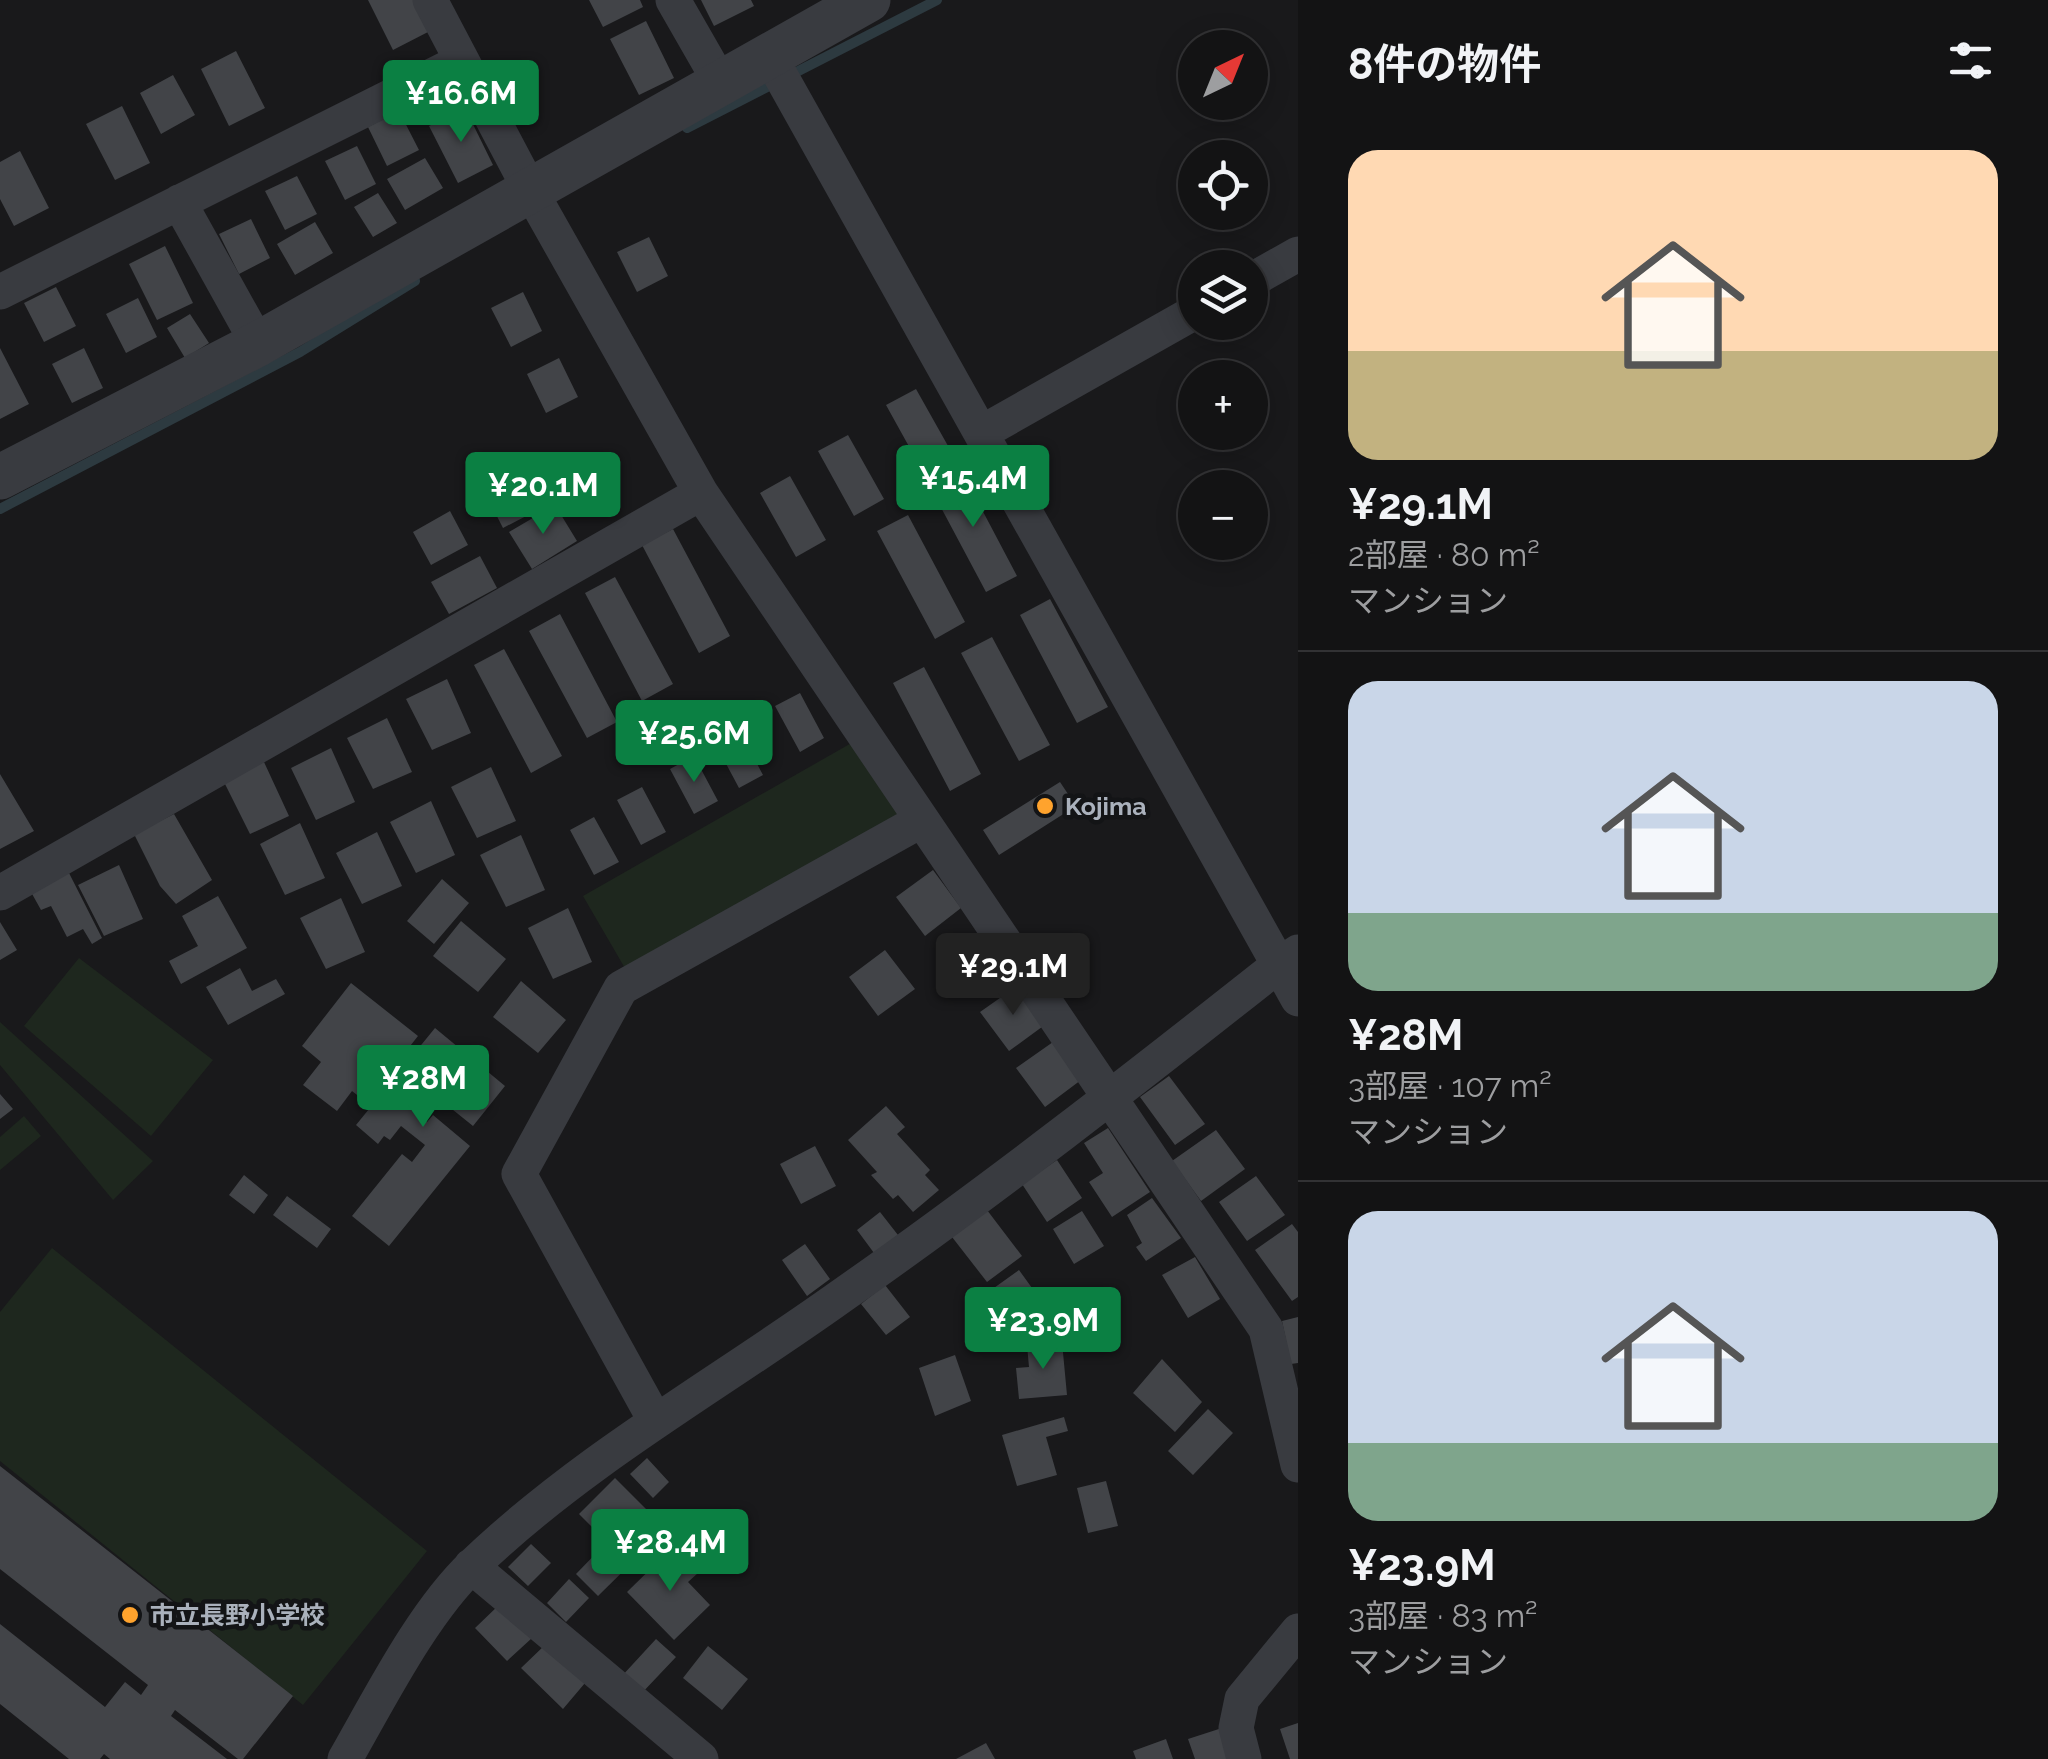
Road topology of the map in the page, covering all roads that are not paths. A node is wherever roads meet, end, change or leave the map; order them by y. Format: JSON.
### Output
{"nodes":[{"id":1,"x":430,"y":0,"type":"edge"},
{"id":2,"x":673,"y":0,"type":"edge"},
{"id":3,"x":868,"y":0,"type":"edge"},
{"id":4,"x":768,"y":55,"type":"junction"},
{"id":5,"x":462,"y":61,"type":"junction"},
{"id":6,"x":720,"y":82,"type":"junction"},
{"id":7,"x":530,"y":190,"type":"junction"},
{"id":8,"x":178,"y":202,"type":"junction"},
{"id":9,"x":1298,"y":254,"type":"edge"},
{"id":10,"x":1268,"y":271,"type":"edge"},
{"id":11,"x":0,"y":292,"type":"edge"},
{"id":12,"x":1178,"y":322,"type":"edge"},
{"id":13,"x":258,"y":344,"type":"junction"},
{"id":14,"x":981,"y":433,"type":"junction"},
{"id":15,"x":0,"y":476,"type":"edge"},
{"id":16,"x":701,"y":493,"type":"junction"},
{"id":17,"x":922,"y":820,"type":"junction"},
{"id":18,"x":0,"y":893,"type":"edge"},
{"id":19,"x":1289,"y":958,"type":"edge"},
{"id":20,"x":1298,"y":1000,"type":"edge"},
{"id":21,"x":1111,"y":1100,"type":"junction"},
{"id":22,"x":655,"y":1420,"type":"junction"},
{"id":23,"x":1298,"y":1465,"type":"edge"},
{"id":24,"x":471,"y":1566,"type":"junction"},
{"id":25,"x":1298,"y":1631,"type":"edge"},
{"id":26,"x":345,"y":1759,"type":"edge"},
{"id":27,"x":702,"y":1759,"type":"edge"},
{"id":28,"x":1244,"y":1759,"type":"edge"}],
"edges":[{"from":1,"to":5,"type":"street"},
{"from":2,"to":6,"type":"street"},
{"from":3,"to":4,"type":"street"},
{"from":4,"to":6,"type":"street"},
{"from":4,"to":14,"type":"street"},
{"from":5,"to":7,"type":"street"},
{"from":5,"to":8,"type":"street"},
{"from":6,"to":7,"type":"street"},
{"from":7,"to":13,"type":"street"},
{"from":7,"to":16,"type":"street"},
{"from":8,"to":11,"type":"street"},
{"from":8,"to":13,"type":"street"},
{"from":9,"to":10,"type":"street"},
{"from":12,"to":14,"type":"street"},
{"from":13,"to":15,"type":"street"},
{"from":14,"to":19,"type":"street"},
{"from":16,"to":17,"type":"street"},
{"from":16,"to":18,"type":"street"},
{"from":17,"to":21,"type":"street"},
{"from":17,"to":22,"type":"street"},
{"from":19,"to":20,"type":"street"},
{"from":19,"to":21,"type":"street"},
{"from":21,"to":22,"type":"street"},
{"from":21,"to":23,"type":"street"},
{"from":22,"to":24,"type":"street"},
{"from":24,"to":26,"type":"street"},
{"from":24,"to":27,"type":"street"},
{"from":25,"to":28,"type":"street"}]}
